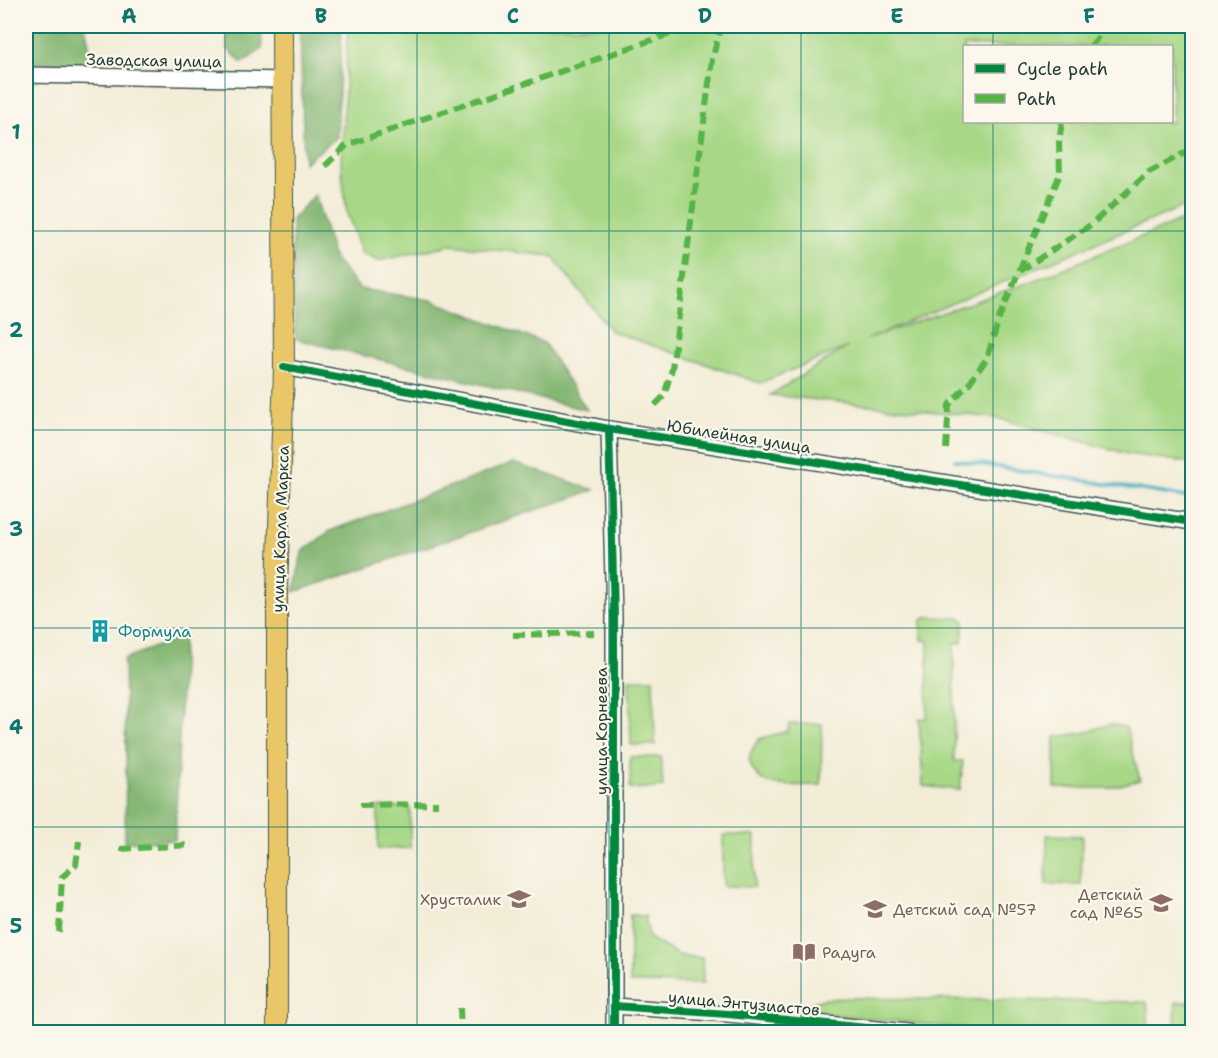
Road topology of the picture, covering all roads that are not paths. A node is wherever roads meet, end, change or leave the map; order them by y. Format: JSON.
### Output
{"nodes":[{"id":1,"x":282,"y":26,"type":"edge"},
{"id":2,"x":26,"y":75,"type":"edge"},
{"id":3,"x":283,"y":80,"type":"junction"},
{"id":4,"x":284,"y":367,"type":"junction"},
{"id":5,"x":609,"y":429,"type":"junction"},
{"id":6,"x":1192,"y":522,"type":"edge"},
{"id":7,"x":614,"y":1006,"type":"junction"},
{"id":8,"x":277,"y":1032,"type":"edge"},
{"id":9,"x":614,"y":1032,"type":"edge"},
{"id":10,"x":907,"y":1032,"type":"edge"}],
"edges":[{"from":1,"to":3,"type":"main road","name":"улица Карла Маркса"},
{"from":2,"to":3,"type":"street","name":"Заводская улица"},
{"from":3,"to":4,"type":"main road","name":"улица Карла Маркса"},
{"from":4,"to":5,"type":"street","name":"Юбилейная улица"},
{"from":4,"to":8,"type":"main road","name":"улица Карла Маркса"},
{"from":5,"to":6,"type":"street","name":"Юбилейная улица"},
{"from":5,"to":7,"type":"street","name":"улица Корнеева"},
{"from":7,"to":9,"type":"street","name":"улица Корнеева"},
{"from":7,"to":10,"type":"street","name":"улица Энтузиастов"}]}
